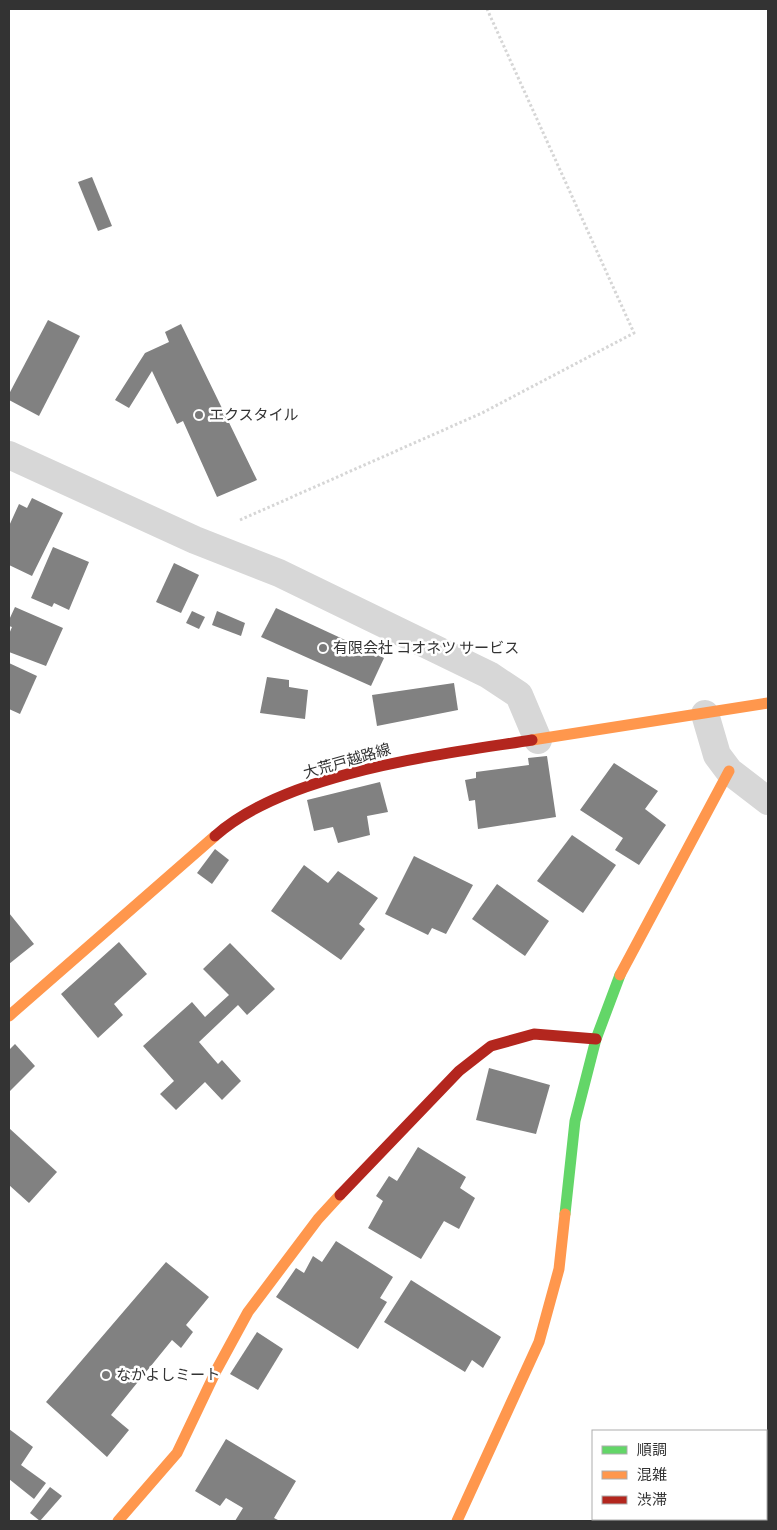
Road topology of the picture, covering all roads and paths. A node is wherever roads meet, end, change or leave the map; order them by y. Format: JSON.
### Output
{"nodes":[{"id":1,"x":487,"y":9,"type":"edge"},
{"id":2,"x":9,"y":455,"type":"edge"},
{"id":3,"x":194,"y":540,"type":"junction"},
{"id":4,"x":768,"y":703,"type":"edge"},
{"id":5,"x":705,"y":714,"type":"junction"},
{"id":6,"x":538,"y":740,"type":"junction"},
{"id":7,"x":729,"y":771,"type":"junction"},
{"id":8,"x":768,"y":801,"type":"edge"},
{"id":9,"x":9,"y":1016,"type":"edge"},
{"id":10,"x":596,"y":1039,"type":"junction"},
{"id":11,"x":118,"y":1521,"type":"edge"},
{"id":12,"x":457,"y":1521,"type":"edge"}],
"edges":[{"from":1,"to":3,"type":"path"},
{"from":2,"to":3,"type":"street"},
{"from":3,"to":6,"type":"street"},
{"from":4,"to":5,"type":"street","name":"大荒戸越路線"},
{"from":5,"to":6,"type":"street","name":"大荒戸越路線"},
{"from":5,"to":7,"type":"street"},
{"from":6,"to":9,"type":"street","name":"大荒戸越路線"},
{"from":7,"to":8,"type":"street"},
{"from":7,"to":10,"type":"street"},
{"from":10,"to":11,"type":"street"},
{"from":10,"to":12,"type":"street"}]}
